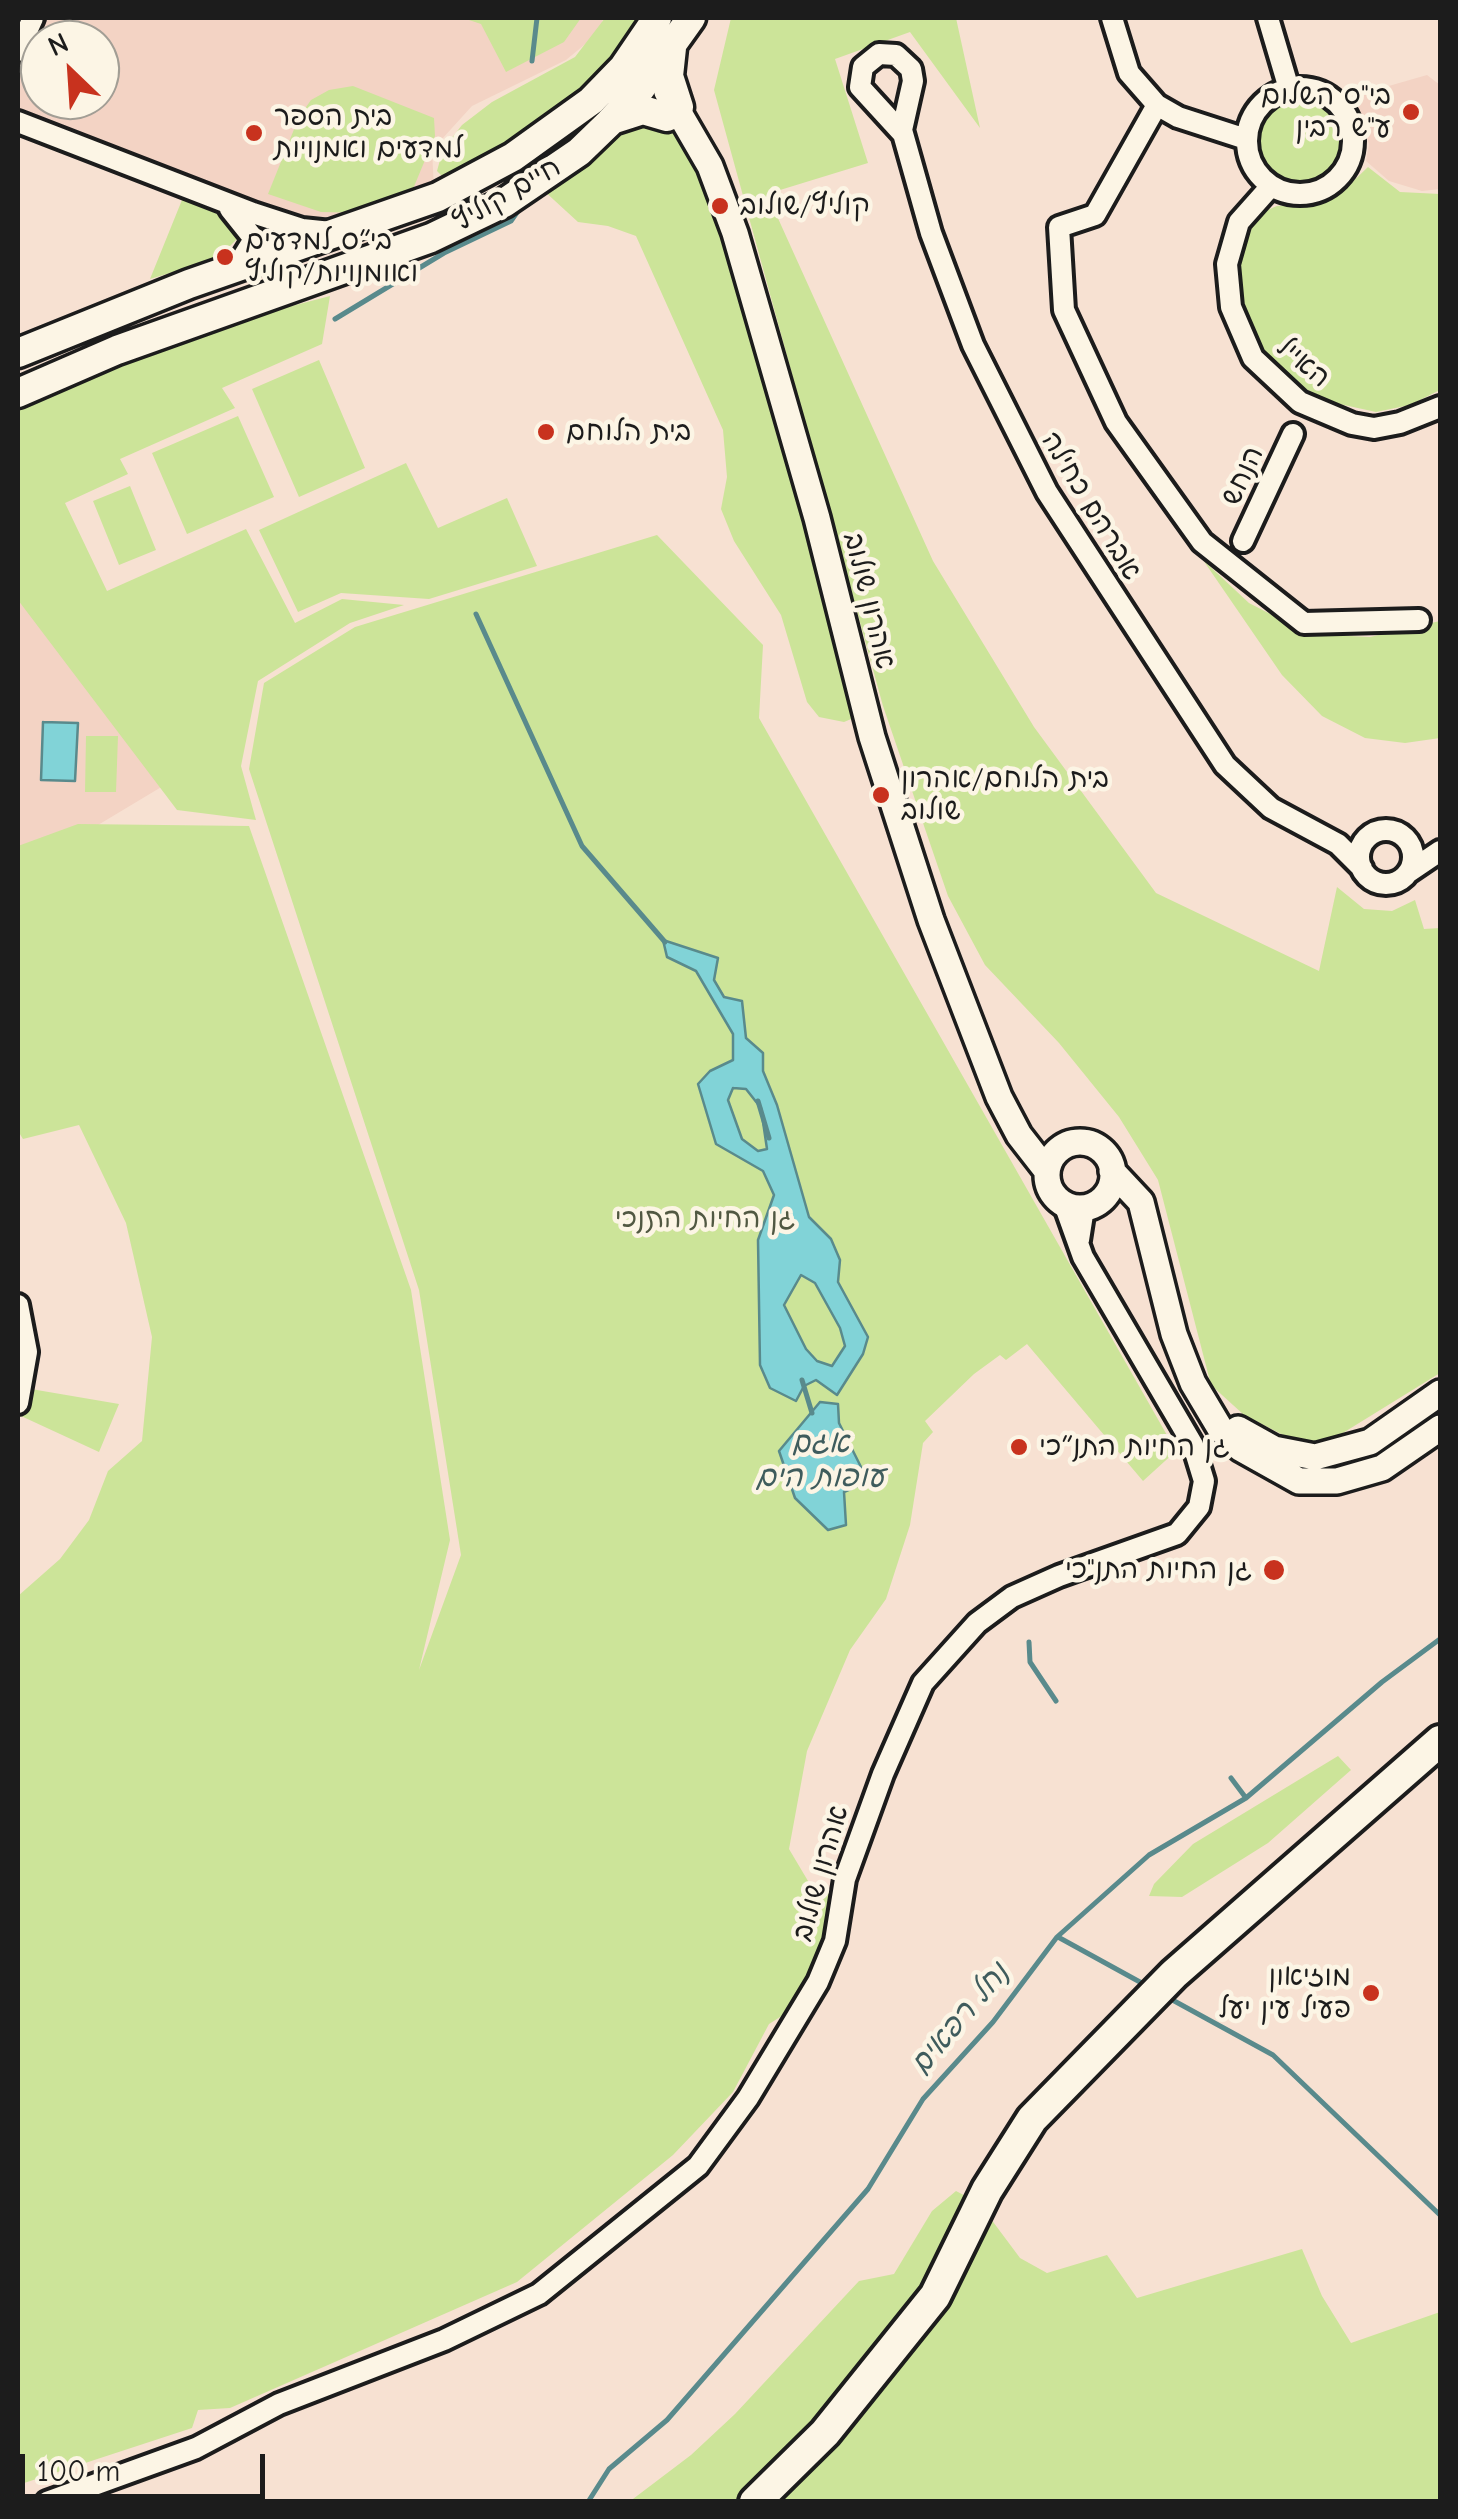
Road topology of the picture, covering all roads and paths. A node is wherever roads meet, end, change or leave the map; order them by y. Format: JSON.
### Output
{"nodes":[{"id":1,"x":33,"y":18,"type":"edge"},
{"id":2,"x":657,"y":18,"type":"edge"},
{"id":3,"x":691,"y":18,"type":"edge"},
{"id":4,"x":1112,"y":18,"type":"edge"},
{"id":5,"x":1268,"y":18,"type":"edge"},
{"id":6,"x":673,"y":47,"type":"junction"},
{"id":7,"x":18,"y":50,"type":"edge"},
{"id":8,"x":622,"y":68,"type":"junction"},
{"id":9,"x":645,"y":84,"type":"junction"},
{"id":10,"x":1289,"y":89,"type":"junction"},
{"id":11,"x":1157,"y":105,"type":"junction"},
{"id":12,"x":673,"y":112,"type":"junction"},
{"id":13,"x":18,"y":122,"type":"edge"},
{"id":14,"x":609,"y":123,"type":"junction"},
{"id":15,"x":902,"y":134,"type":"dead end"},
{"id":16,"x":1246,"y":139,"type":"junction"},
{"id":17,"x":1270,"y":186,"type":"junction"},
{"id":18,"x":220,"y":201,"type":"junction"},
{"id":19,"x":348,"y":230,"type":"junction"},
{"id":20,"x":226,"y":273,"type":"junction"},
{"id":21,"x":18,"y":353,"type":"edge"},
{"id":22,"x":18,"y":393,"type":"edge"},
{"id":23,"x":1440,"y":407,"type":"edge"},
{"id":24,"x":1293,"y":434,"type":"dead end"},
{"id":25,"x":1244,"y":541,"type":"dead end"},
{"id":26,"x":1419,"y":620,"type":"dead end"},
{"id":27,"x":1371,"y":834,"type":"junction"},
{"id":28,"x":1406,"y":838,"type":"junction"},
{"id":29,"x":1331,"y":840,"type":"junction"},
{"id":30,"x":1440,"y":850,"type":"edge"},
{"id":31,"x":1362,"y":868,"type":"junction"},
{"id":32,"x":1408,"y":873,"type":"junction"},
{"id":33,"x":992,"y":1079,"type":"junction"},
{"id":34,"x":1062,"y":1148,"type":"junction"},
{"id":35,"x":1047,"y":1171,"type":"junction"},
{"id":36,"x":1112,"y":1171,"type":"junction"},
{"id":37,"x":1084,"y":1203,"type":"junction"},
{"id":38,"x":1149,"y":1230,"type":"junction"},
{"id":39,"x":18,"y":1305,"type":"edge"},
{"id":40,"x":1193,"y":1382,"type":"junction"},
{"id":41,"x":1440,"y":1393,"type":"edge"},
{"id":42,"x":18,"y":1403,"type":"edge"},
{"id":43,"x":1440,"y":1428,"type":"edge"},
{"id":44,"x":1440,"y":1741,"type":"edge"},
{"id":45,"x":47,"y":2502,"type":"edge"},
{"id":46,"x":754,"y":2502,"type":"edge"}],
"edges":[{"from":1,"to":7,"type":"street"},
{"from":2,"to":8,"type":"main road","name":"חיים קוליץ"},
{"from":3,"to":6,"type":"main road","name":"חיים קוליץ"},
{"from":4,"to":11,"type":"street"},
{"from":5,"to":10,"type":"street"},
{"from":6,"to":9,"type":"main road","name":"חיים קוליץ"},
{"from":6,"to":12,"type":"main road"},
{"from":8,"to":9,"type":"street","name":"אהרון שולוב"},
{"from":8,"to":19,"type":"main road","name":"חיים קוליץ"},
{"from":9,"to":12,"type":"street","name":"אהרון שולוב"},
{"from":9,"to":14,"type":"main road","name":"חיים קוליץ"},
{"from":10,"to":16,"type":"street"},
{"from":10,"to":17,"type":"street"},
{"from":11,"to":16,"type":"street"},
{"from":11,"to":26,"type":"street"},
{"from":12,"to":14,"type":"main road"},
{"from":12,"to":33,"type":"street","name":"אהרון שולוב"},
{"from":13,"to":18,"type":"street"},
{"from":14,"to":22,"type":"main road","name":"חיים קוליץ"},
{"from":15,"to":29,"type":"street","name":"אברהם כחילה"},
{"from":16,"to":17,"type":"street"},
{"from":17,"to":23,"type":"street","name":"האייל"},
{"from":18,"to":19,"type":"street"},
{"from":18,"to":20,"type":"street"},
{"from":19,"to":20,"type":"main road","name":"חיים קוליץ"},
{"from":20,"to":21,"type":"main road","name":"חיים קוליץ"},
{"from":24,"to":25,"type":"street","name":"הנחש"},
{"from":27,"to":28,"type":"street"},
{"from":27,"to":29,"type":"street"},
{"from":27,"to":31,"type":"street"},
{"from":28,"to":30,"type":"street"},
{"from":28,"to":32,"type":"street"},
{"from":29,"to":31,"type":"street","name":"אברהם כחילה"},
{"from":30,"to":32,"type":"street"},
{"from":31,"to":32,"type":"street"},
{"from":33,"to":34,"type":"street","name":"אהרון שולוב"},
{"from":33,"to":35,"type":"street","name":"אהרון שולוב"},
{"from":34,"to":35,"type":"street"},
{"from":34,"to":36,"type":"street"},
{"from":35,"to":37,"type":"street"},
{"from":36,"to":37,"type":"street"},
{"from":36,"to":38,"type":"street"},
{"from":37,"to":38,"type":"street"},
{"from":37,"to":45,"type":"street","name":"אהרון שולוב"},
{"from":38,"to":40,"type":"street"},
{"from":39,"to":42,"type":"street"},
{"from":40,"to":41,"type":"street"},
{"from":40,"to":43,"type":"street"},
{"from":44,"to":46,"type":"main road"}]}
